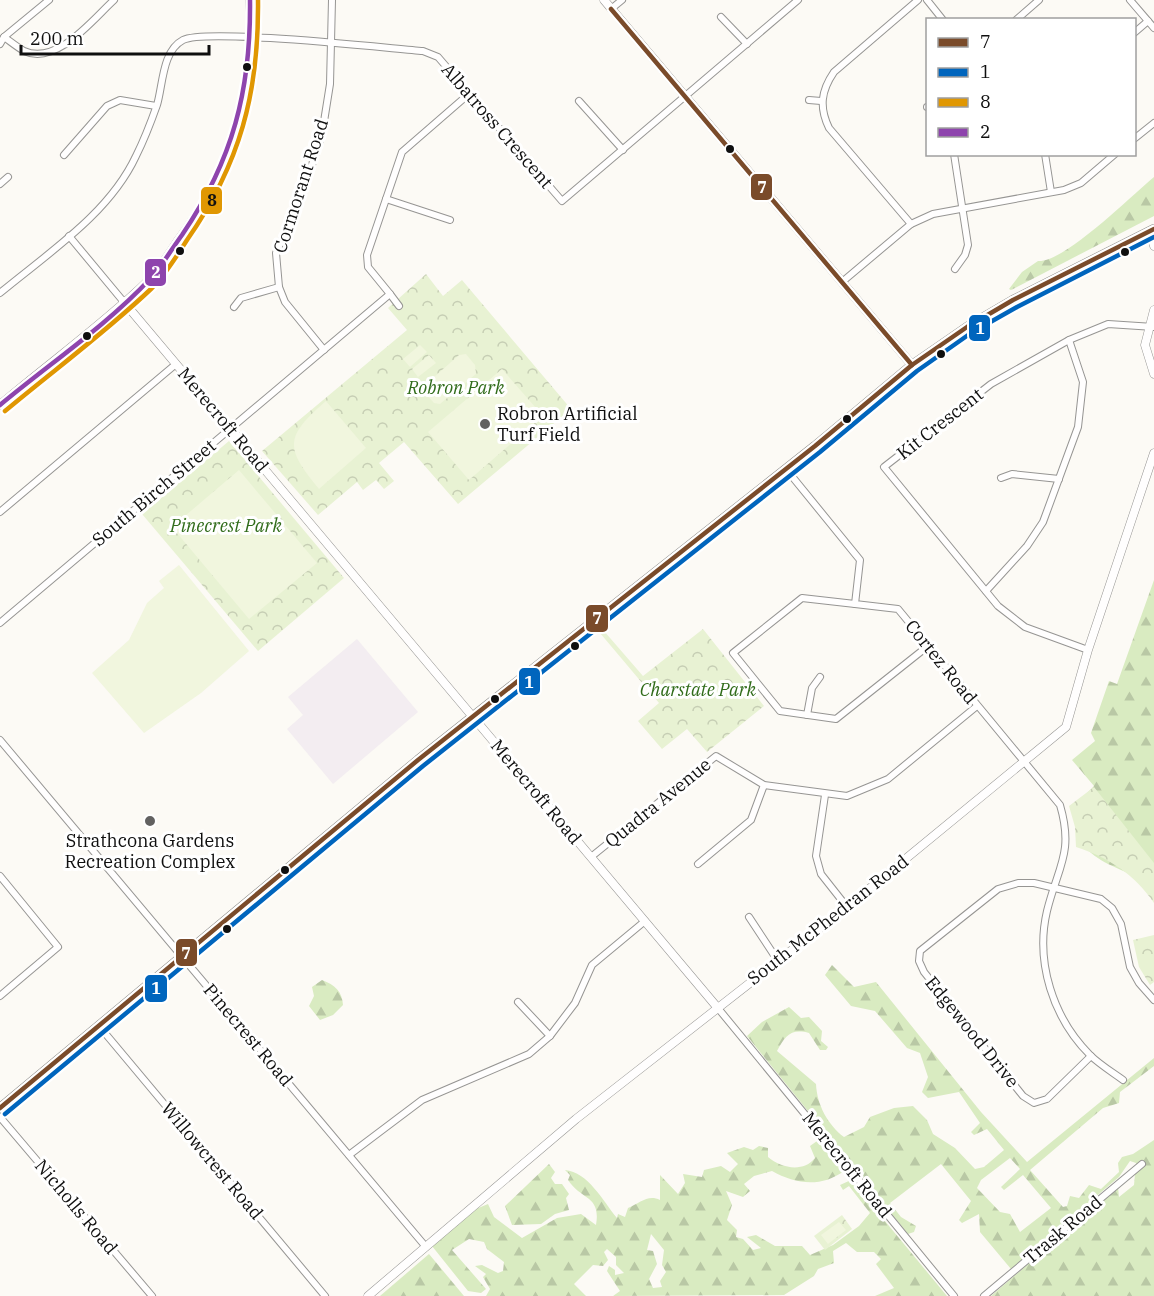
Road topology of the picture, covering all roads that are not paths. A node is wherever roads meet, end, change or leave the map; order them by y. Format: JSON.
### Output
{"nodes":[{"id":1,"x":49,"y":0,"type":"edge"},
{"id":2,"x":114,"y":0,"type":"edge"},
{"id":3,"x":250,"y":0,"type":"edge"},
{"id":4,"x":332,"y":0,"type":"edge"},
{"id":5,"x":604,"y":0,"type":"edge"},
{"id":6,"x":622,"y":0,"type":"edge"},
{"id":7,"x":798,"y":0,"type":"edge"},
{"id":8,"x":918,"y":0,"type":"edge"},
{"id":9,"x":927,"y":0,"type":"edge"},
{"id":10,"x":1039,"y":0,"type":"edge"},
{"id":11,"x":1130,"y":0,"type":"edge"},
{"id":12,"x":611,"y":9,"type":"junction"},
{"id":13,"x":721,"y":17,"type":"dead end"},
{"id":14,"x":942,"y":18,"type":"edge"},
{"id":15,"x":1018,"y":18,"type":"edge"},
{"id":16,"x":1148,"y":21,"type":"junction"},
{"id":17,"x":1154,"y":28,"type":"edge"},
{"id":18,"x":1136,"y":31,"type":"edge"},
{"id":19,"x":4,"y":37,"type":"junction"},
{"id":20,"x":252,"y":38,"type":"junction"},
{"id":21,"x":0,"y":44,"type":"edge"},
{"id":22,"x":332,"y":44,"type":"junction"},
{"id":23,"x":747,"y":44,"type":"junction"},
{"id":24,"x":470,"y":93,"type":"junction"},
{"id":25,"x":685,"y":97,"type":"junction"},
{"id":26,"x":809,"y":100,"type":"dead end"},
{"id":27,"x":579,"y":101,"type":"dead end"},
{"id":28,"x":821,"y":101,"type":"junction"},
{"id":29,"x":156,"y":106,"type":"junction"},
{"id":30,"x":1154,"y":123,"type":"edge"},
{"id":31,"x":1136,"y":137,"type":"edge"},
{"id":32,"x":623,"y":150,"type":"junction"},
{"id":33,"x":64,"y":155,"type":"dead end"},
{"id":34,"x":954,"y":156,"type":"edge"},
{"id":35,"x":1045,"y":156,"type":"edge"},
{"id":36,"x":1113,"y":156,"type":"edge"},
{"id":37,"x":8,"y":177,"type":"dead end"},
{"id":38,"x":0,"y":184,"type":"edge"},
{"id":39,"x":1051,"y":192,"type":"junction"},
{"id":40,"x":386,"y":199,"type":"junction"},
{"id":41,"x":964,"y":208,"type":"junction"},
{"id":42,"x":450,"y":220,"type":"dead end"},
{"id":43,"x":910,"y":224,"type":"junction"},
{"id":44,"x":1152,"y":230,"type":"edge"},
{"id":45,"x":69,"y":236,"type":"junction"},
{"id":46,"x":1154,"y":246,"type":"edge"},
{"id":47,"x":955,"y":269,"type":"dead end"},
{"id":48,"x":842,"y":282,"type":"junction"},
{"id":49,"x":279,"y":287,"type":"junction"},
{"id":50,"x":0,"y":293,"type":"edge"},
{"id":51,"x":390,"y":294,"type":"junction"},
{"id":52,"x":123,"y":301,"type":"junction"},
{"id":53,"x":399,"y":306,"type":"dead end"},
{"id":54,"x":234,"y":307,"type":"dead end"},
{"id":55,"x":1154,"y":310,"type":"edge"},
{"id":56,"x":1152,"y":327,"type":"edge"},
{"id":57,"x":1069,"y":340,"type":"junction"},
{"id":58,"x":324,"y":350,"type":"junction"},
{"id":59,"x":176,"y":364,"type":"junction"},
{"id":60,"x":912,"y":365,"type":"junction"},
{"id":61,"x":1154,"y":374,"type":"edge"},
{"id":62,"x":0,"y":405,"type":"edge"},
{"id":63,"x":230,"y":429,"type":"junction"},
{"id":64,"x":1154,"y":453,"type":"edge"},
{"id":65,"x":786,"y":469,"type":"junction"},
{"id":66,"x":1001,"y":478,"type":"dead end"},
{"id":67,"x":1059,"y":479,"type":"junction"},
{"id":68,"x":0,"y":512,"type":"edge"},
{"id":69,"x":986,"y":591,"type":"junction"},
{"id":70,"x":855,"y":604,"type":"junction"},
{"id":71,"x":0,"y":624,"type":"edge"},
{"id":72,"x":928,"y":646,"type":"junction"},
{"id":73,"x":1088,"y":650,"type":"junction"},
{"id":74,"x":820,"y":677,"type":"dead end"},
{"id":75,"x":977,"y":706,"type":"junction"},
{"id":76,"x":807,"y":715,"type":"junction"},
{"id":77,"x":472,"y":716,"type":"junction"},
{"id":78,"x":0,"y":740,"type":"edge"},
{"id":79,"x":1023,"y":762,"type":"junction"},
{"id":80,"x":764,"y":785,"type":"junction"},
{"id":81,"x":825,"y":795,"type":"junction"},
{"id":82,"x":591,"y":857,"type":"junction"},
{"id":83,"x":698,"y":864,"type":"dead end"},
{"id":84,"x":0,"y":876,"type":"edge"},
{"id":85,"x":1054,"y":887,"type":"junction"},
{"id":86,"x":847,"y":907,"type":"junction"},
{"id":87,"x":749,"y":917,"type":"dead end"},
{"id":88,"x":645,"y":921,"type":"junction"},
{"id":89,"x":182,"y":956,"type":"junction"},
{"id":90,"x":778,"y":961,"type":"junction"},
{"id":91,"x":0,"y":996,"type":"edge"},
{"id":92,"x":1154,"y":1000,"type":"edge"},
{"id":93,"x":518,"y":1002,"type":"dead end"},
{"id":94,"x":717,"y":1007,"type":"junction"},
{"id":95,"x":99,"y":1026,"type":"junction"},
{"id":96,"x":550,"y":1036,"type":"junction"},
{"id":97,"x":1091,"y":1056,"type":"junction"},
{"id":98,"x":1123,"y":1080,"type":"dead end"},
{"id":99,"x":0,"y":1108,"type":"edge"},
{"id":100,"x":0,"y":1117,"type":"edge"},
{"id":101,"x":349,"y":1155,"type":"junction"},
{"id":102,"x":1142,"y":1164,"type":"dead end"},
{"id":103,"x":426,"y":1247,"type":"junction"},
{"id":104,"x":152,"y":1296,"type":"edge"},
{"id":105,"x":325,"y":1296,"type":"edge"},
{"id":106,"x":369,"y":1296,"type":"edge"},
{"id":107,"x":954,"y":1296,"type":"edge"},
{"id":108,"x":984,"y":1296,"type":"edge"}],
"edges":[{"from":1,"to":19,"type":"street"},
{"from":2,"to":19,"type":"street"},
{"from":3,"to":20,"type":"street"},
{"from":4,"to":22,"type":"street","name":"Cormorant Road"},
{"from":5,"to":12,"type":"street"},
{"from":6,"to":12,"type":"street"},
{"from":7,"to":23,"type":"street"},
{"from":8,"to":28,"type":"street"},
{"from":9,"to":14,"type":"street"},
{"from":10,"to":15,"type":"street"},
{"from":11,"to":16,"type":"street"},
{"from":12,"to":25,"type":"street"},
{"from":13,"to":23,"type":"street"},
{"from":16,"to":17,"type":"street"},
{"from":16,"to":18,"type":"street"},
{"from":19,"to":21,"type":"street"},
{"from":20,"to":22,"type":"street","name":"Albatross Crescent"},
{"from":20,"to":29,"type":"street","name":"Albatross Crescent"},
{"from":20,"to":52,"type":"street"},
{"from":22,"to":24,"type":"street","name":"Albatross Crescent"},
{"from":22,"to":49,"type":"street","name":"Cormorant Road"},
{"from":23,"to":25,"type":"street"},
{"from":24,"to":32,"type":"street","name":"Albatross Crescent"},
{"from":24,"to":40,"type":"street"},
{"from":25,"to":32,"type":"street"},
{"from":25,"to":48,"type":"street"},
{"from":26,"to":28,"type":"street"},
{"from":27,"to":32,"type":"street"},
{"from":28,"to":43,"type":"street"},
{"from":29,"to":33,"type":"street"},
{"from":29,"to":45,"type":"street"},
{"from":30,"to":31,"type":"street"},
{"from":34,"to":41,"type":"street"},
{"from":35,"to":39,"type":"street"},
{"from":36,"to":39,"type":"street"},
{"from":37,"to":38,"type":"street"},
{"from":39,"to":41,"type":"street"},
{"from":40,"to":42,"type":"street"},
{"from":40,"to":51,"type":"street"},
{"from":41,"to":43,"type":"street"},
{"from":41,"to":47,"type":"street"},
{"from":43,"to":48,"type":"street"},
{"from":44,"to":46,"type":"street"},
{"from":44,"to":60,"type":"main road"},
{"from":45,"to":50,"type":"street"},
{"from":45,"to":52,"type":"street","name":"Merecroft Road"},
{"from":48,"to":60,"type":"street"},
{"from":49,"to":54,"type":"street"},
{"from":49,"to":58,"type":"street","name":"Cormorant Road"},
{"from":51,"to":53,"type":"street"},
{"from":51,"to":58,"type":"street","name":"South Birch Street"},
{"from":52,"to":59,"type":"street","name":"Merecroft Road"},
{"from":52,"to":62,"type":"street"},
{"from":55,"to":56,"type":"street"},
{"from":56,"to":57,"type":"street","name":"Kit Crescent"},
{"from":56,"to":61,"type":"street"},
{"from":57,"to":67,"type":"street"},
{"from":57,"to":69,"type":"street","name":"Kit Crescent"},
{"from":58,"to":63,"type":"street","name":"South Birch Street"},
{"from":59,"to":63,"type":"street","name":"Merecroft Road"},
{"from":59,"to":68,"type":"street"},
{"from":60,"to":65,"type":"main road"},
{"from":63,"to":71,"type":"street","name":"South Birch Street"},
{"from":63,"to":77,"type":"street","name":"Merecroft Road"},
{"from":64,"to":73,"type":"street","name":"South McPhedran Road"},
{"from":65,"to":70,"type":"street"},
{"from":65,"to":77,"type":"main road"},
{"from":66,"to":67,"type":"street"},
{"from":67,"to":69,"type":"street"},
{"from":69,"to":73,"type":"street","name":"Kit Crescent"},
{"from":70,"to":72,"type":"street","name":"Cortez Road"},
{"from":70,"to":76,"type":"street","name":"Cortez Road"},
{"from":72,"to":75,"type":"street","name":"Cortez Road"},
{"from":72,"to":76,"type":"street"},
{"from":73,"to":79,"type":"street","name":"South McPhedran Road"},
{"from":74,"to":76,"type":"street"},
{"from":75,"to":79,"type":"street","name":"Cortez Road"},
{"from":75,"to":81,"type":"street","name":"Quadra Avenue"},
{"from":77,"to":82,"type":"street","name":"Merecroft Road"},
{"from":77,"to":89,"type":"main road"},
{"from":78,"to":89,"type":"street","name":"Pinecrest Road"},
{"from":79,"to":85,"type":"street","name":"Cortez Road"},
{"from":79,"to":86,"type":"street","name":"South McPhedran Road"},
{"from":80,"to":81,"type":"street","name":"Quadra Avenue"},
{"from":80,"to":82,"type":"street","name":"Quadra Avenue"},
{"from":80,"to":83,"type":"street"},
{"from":81,"to":86,"type":"street"},
{"from":82,"to":88,"type":"street","name":"Merecroft Road"},
{"from":84,"to":91,"type":"street"},
{"from":85,"to":92,"type":"street","name":"Edgewood Drive"},
{"from":85,"to":97,"type":"street","name":"Cortez Road"},
{"from":85,"to":97,"type":"street","name":"Edgewood Drive"},
{"from":86,"to":90,"type":"street","name":"South McPhedran Road"},
{"from":87,"to":90,"type":"street"},
{"from":88,"to":94,"type":"street","name":"Merecroft Road"},
{"from":88,"to":96,"type":"street"},
{"from":89,"to":95,"type":"main road"},
{"from":89,"to":101,"type":"street","name":"Pinecrest Road"},
{"from":90,"to":94,"type":"street","name":"South McPhedran Road"},
{"from":93,"to":96,"type":"street"},
{"from":94,"to":103,"type":"street","name":"South McPhedran Road"},
{"from":94,"to":107,"type":"street","name":"Merecroft Road"},
{"from":95,"to":99,"type":"main road"},
{"from":95,"to":105,"type":"street","name":"Willowcrest Road"},
{"from":96,"to":101,"type":"street"},
{"from":97,"to":98,"type":"street","name":"Cortez Road"},
{"from":100,"to":104,"type":"street","name":"Nicholls Road"},
{"from":101,"to":103,"type":"street","name":"Pinecrest Road"},
{"from":102,"to":108,"type":"street","name":"Trask Road"},
{"from":103,"to":106,"type":"street","name":"South McPhedran Road"}]}
